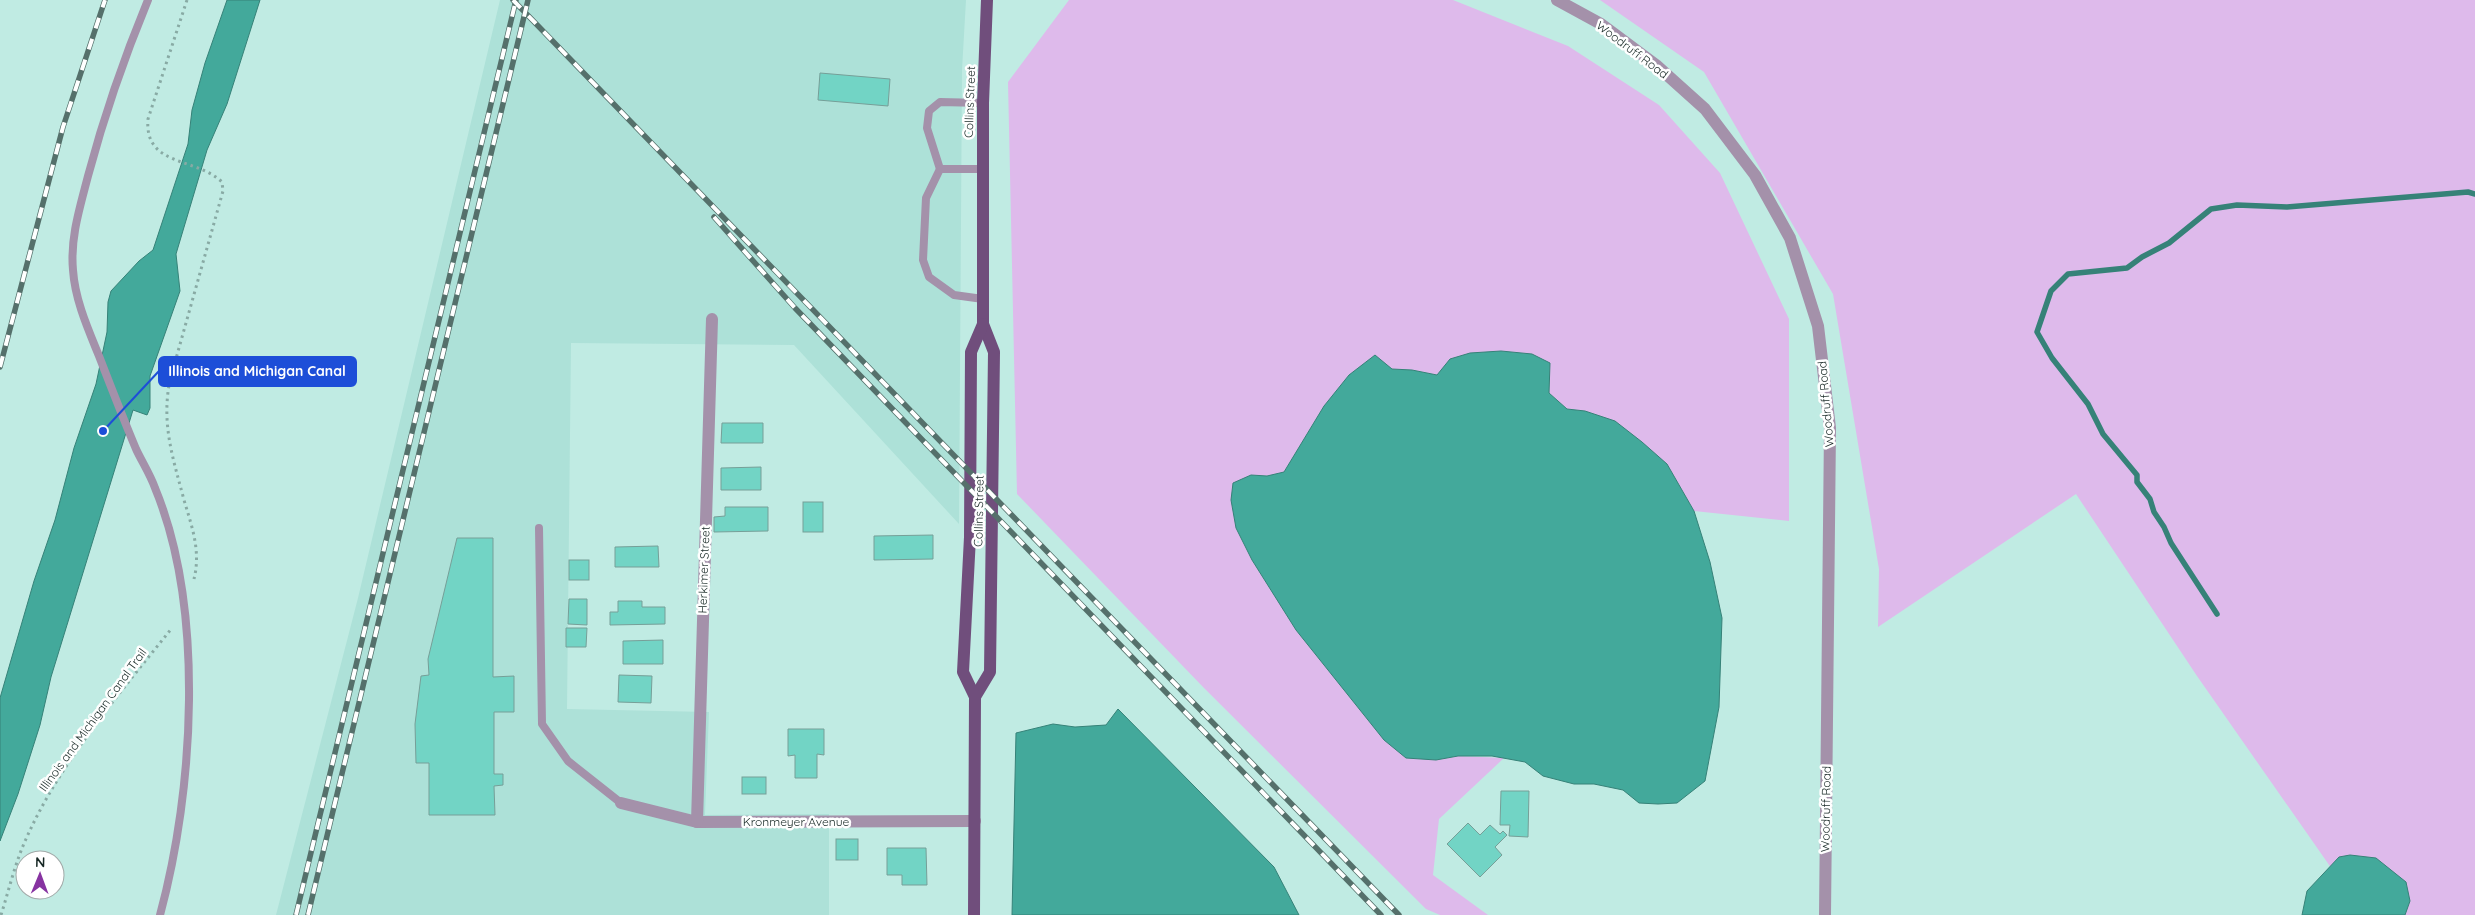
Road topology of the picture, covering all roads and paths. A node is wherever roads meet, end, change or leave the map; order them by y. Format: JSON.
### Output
{"nodes":[{"id":1,"x":148,"y":0,"type":"edge"},
{"id":2,"x":187,"y":0,"type":"edge"},
{"id":3,"x":988,"y":0,"type":"edge"},
{"id":4,"x":1557,"y":0,"type":"edge"},
{"id":5,"x":983,"y":103,"type":"junction"},
{"id":6,"x":940,"y":169,"type":"junction"},
{"id":7,"x":982,"y":169,"type":"junction"},
{"id":8,"x":983,"y":299,"type":"junction"},
{"id":9,"x":712,"y":319,"type":"dead end"},
{"id":10,"x":983,"y":324,"type":"junction"},
{"id":11,"x":539,"y":528,"type":"dead end"},
{"id":12,"x":193,"y":582,"type":"dead end"},
{"id":13,"x":176,"y":623,"type":"dead end"},
{"id":14,"x":975,"y":697,"type":"junction"},
{"id":15,"x":621,"y":803,"type":"joint"},
{"id":16,"x":975,"y":821,"type":"junction"},
{"id":17,"x":697,"y":822,"type":"junction"},
{"id":18,"x":1,"y":915,"type":"edge"},
{"id":19,"x":160,"y":915,"type":"edge"},
{"id":20,"x":974,"y":915,"type":"edge"},
{"id":21,"x":1825,"y":915,"type":"edge"}],
"edges":[{"from":1,"to":19,"type":"lane"},
{"from":2,"to":12,"type":"path"},
{"from":3,"to":5,"type":"main road","name":"Collins Street"},
{"from":4,"to":21,"type":"street","name":"Woodruff Road"},
{"from":5,"to":6,"type":"lane"},
{"from":5,"to":7,"type":"main road","name":"Collins Street"},
{"from":6,"to":7,"type":"lane"},
{"from":6,"to":8,"type":"lane"},
{"from":7,"to":8,"type":"main road","name":"Collins Street"},
{"from":8,"to":10,"type":"main road","name":"Collins Street"},
{"from":9,"to":17,"type":"street","name":"Herkimer Street"},
{"from":10,"to":14,"type":"main road","name":"Collins Street"},
{"from":10,"to":14,"type":"main road","name":"Collins Street"},
{"from":11,"to":15,"type":"lane"},
{"from":13,"to":18,"type":"path","name":"Illinois and Michigan Canal Trail"},
{"from":14,"to":16,"type":"main road","name":"Collins Street"},
{"from":15,"to":17,"type":"street","name":"Kronmeyer Avenue"},
{"from":16,"to":17,"type":"street","name":"Kronmeyer Avenue"},
{"from":16,"to":20,"type":"main road","name":"Collins Street"}]}
